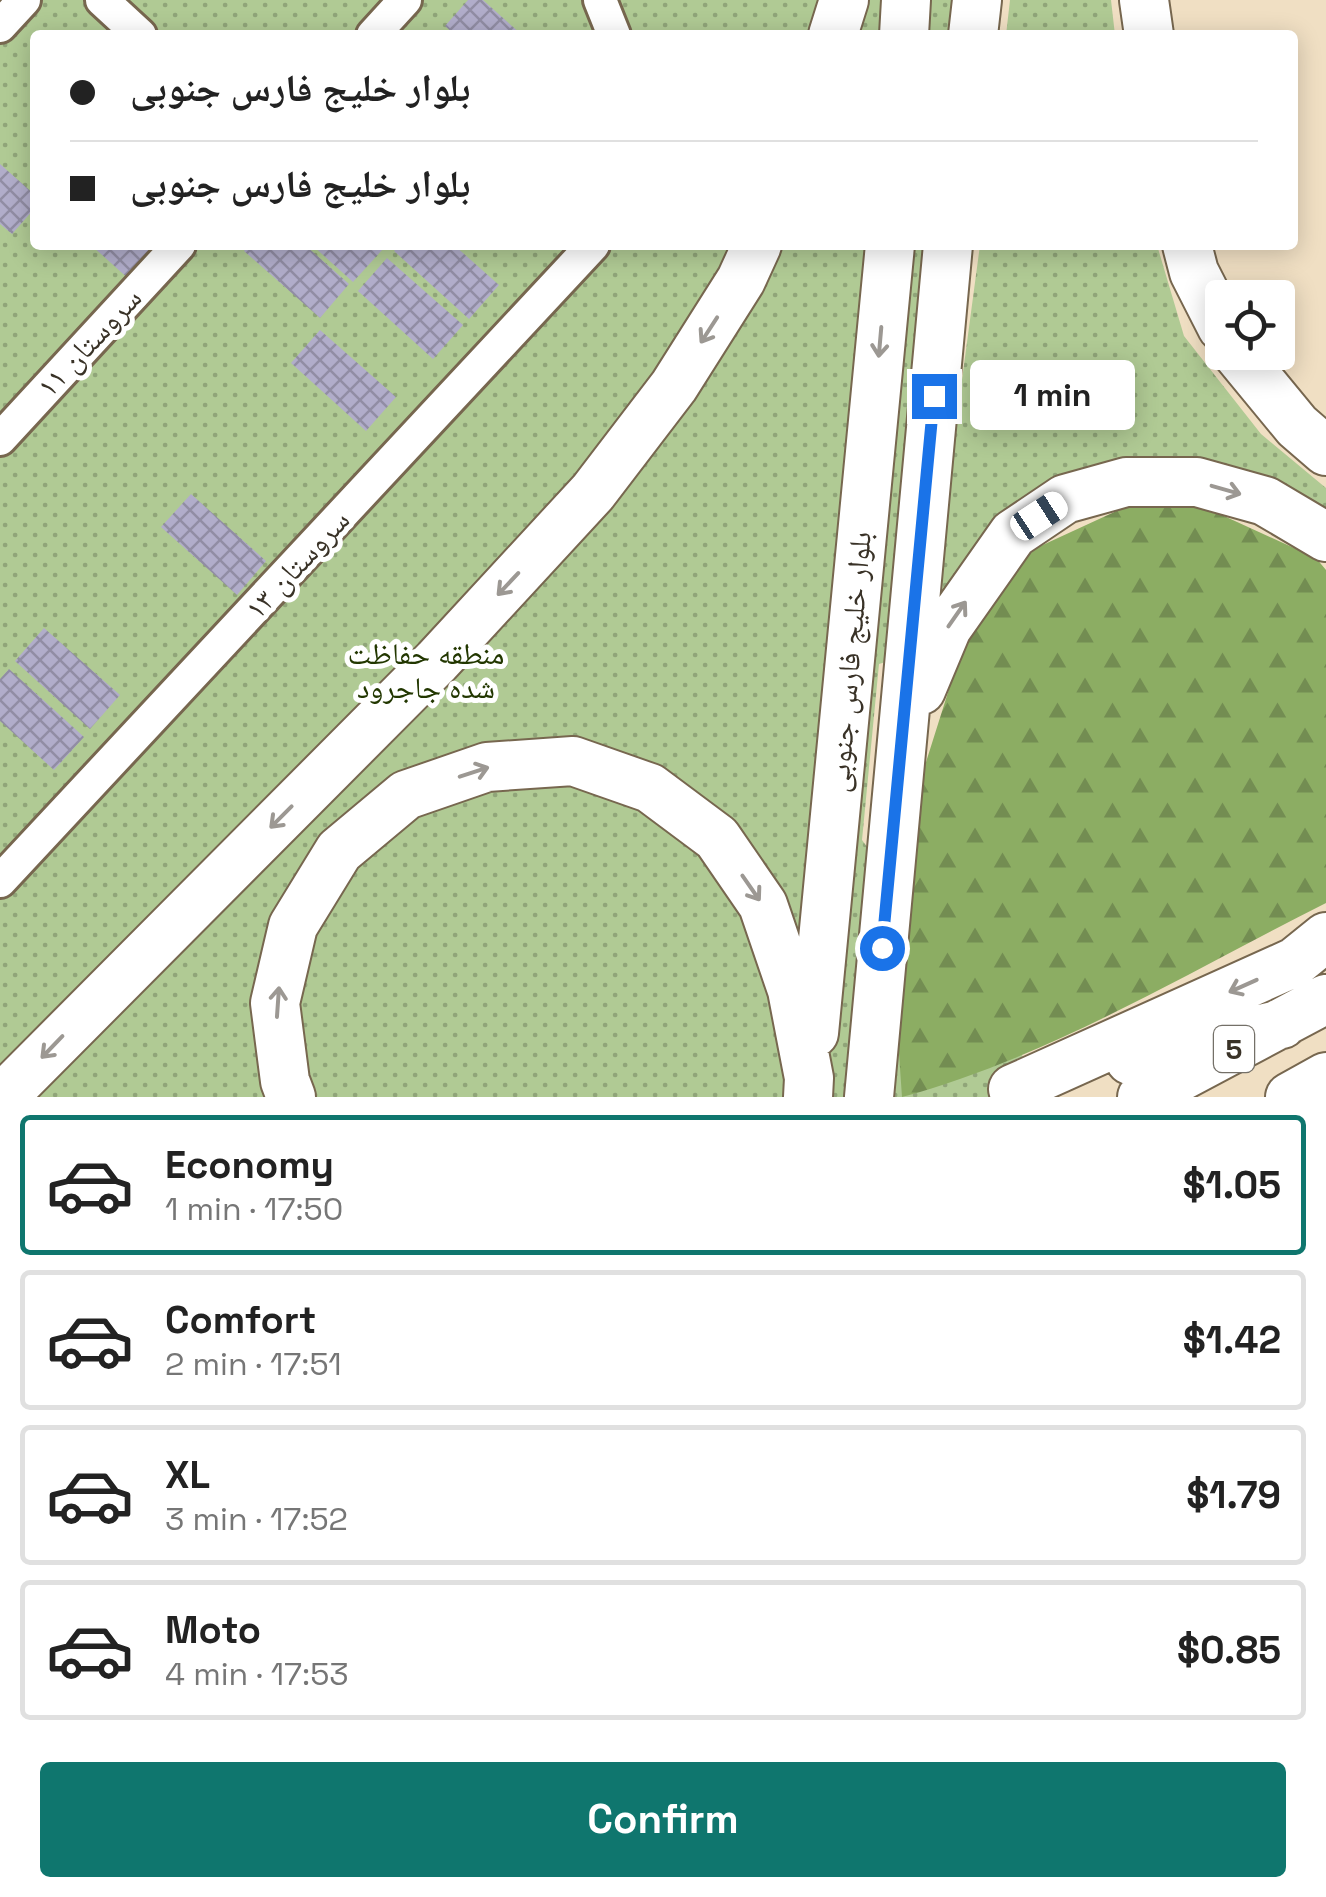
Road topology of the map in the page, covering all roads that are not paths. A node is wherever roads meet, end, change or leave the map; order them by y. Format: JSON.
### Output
{"nodes":[{"id":1,"x":24,"y":0,"type":"edge"},
{"id":2,"x":102,"y":0,"type":"edge"},
{"id":3,"x":405,"y":0,"type":"edge"},
{"id":4,"x":600,"y":0,"type":"edge"},
{"id":5,"x":844,"y":0,"type":"edge"},
{"id":6,"x":906,"y":0,"type":"edge"},
{"id":7,"x":977,"y":0,"type":"edge"},
{"id":8,"x":1144,"y":0,"type":"edge"},
{"id":9,"x":0,"y":26,"type":"edge"},
{"id":10,"x":135,"y":30,"type":"edge"},
{"id":11,"x":378,"y":30,"type":"edge"},
{"id":12,"x":612,"y":30,"type":"edge"},
{"id":13,"x":835,"y":30,"type":"edge"},
{"id":14,"x":904,"y":30,"type":"edge"},
{"id":15,"x":973,"y":30,"type":"edge"},
{"id":16,"x":1148,"y":30,"type":"edge"},
{"id":17,"x":174,"y":250,"type":"edge"},
{"id":18,"x":588,"y":250,"type":"edge"},
{"id":19,"x":755,"y":250,"type":"edge"},
{"id":20,"x":890,"y":250,"type":"edge"},
{"id":21,"x":948,"y":250,"type":"edge"},
{"id":22,"x":1189,"y":250,"type":"edge"},
{"id":23,"x":1205,"y":294,"type":"edge"},
{"id":24,"x":1251,"y":370,"type":"edge"},
{"id":25,"x":0,"y":439,"type":"edge"},
{"id":26,"x":1326,"y":451,"type":"edge"},
{"id":27,"x":1326,"y":537,"type":"edge"},
{"id":28,"x":902,"y":734,"type":"junction"},
{"id":29,"x":0,"y":881,"type":"edge"},
{"id":30,"x":1326,"y":937,"type":"edge"},
{"id":31,"x":1326,"y":1000,"type":"edge"},
{"id":32,"x":1282,"y":1024,"type":"junction"},
{"id":33,"x":870,"y":1076,"type":"edge"},
{"id":34,"x":809,"y":1088,"type":"edge"},
{"id":35,"x":1003,"y":1093,"type":"edge"},
{"id":36,"x":3,"y":1097,"type":"edge"},
{"id":37,"x":292,"y":1097,"type":"edge"},
{"id":38,"x":1142,"y":1097,"type":"edge"}],
"edges":[{"from":1,"to":9,"type":"street"},
{"from":2,"to":10,"type":"street"},
{"from":3,"to":11,"type":"street"},
{"from":4,"to":12,"type":"street"},
{"from":5,"to":13,"type":"highway"},
{"from":6,"to":14,"type":"highway"},
{"from":7,"to":15,"type":"highway"},
{"from":8,"to":16,"type":"highway"},
{"from":17,"to":25,"type":"street","name":"سروستان ۱۱"},
{"from":18,"to":29,"type":"street","name":"سروستان ۱۳"},
{"from":19,"to":36,"type":"highway","one_way":true},
{"from":20,"to":34,"type":"highway","name":"بلوار خلیج فارس جنوبی","one_way":true},
{"from":21,"to":28,"type":"highway","name":"بلوار خلیج فارس جنوبی"},
{"from":22,"to":23,"type":"highway"},
{"from":24,"to":26,"type":"highway"},
{"from":28,"to":27,"type":"highway","one_way":true},
{"from":28,"to":33,"type":"highway","name":"بلوار خلیج فارس جنوبی"},
{"from":30,"to":35,"type":"highway","one_way":true},
{"from":31,"to":32,"type":"highway","number":"5"},
{"from":32,"to":35,"type":"highway"},
{"from":32,"to":38,"type":"highway","number":"5"},
{"from":37,"to":34,"type":"highway","one_way":true}]}
